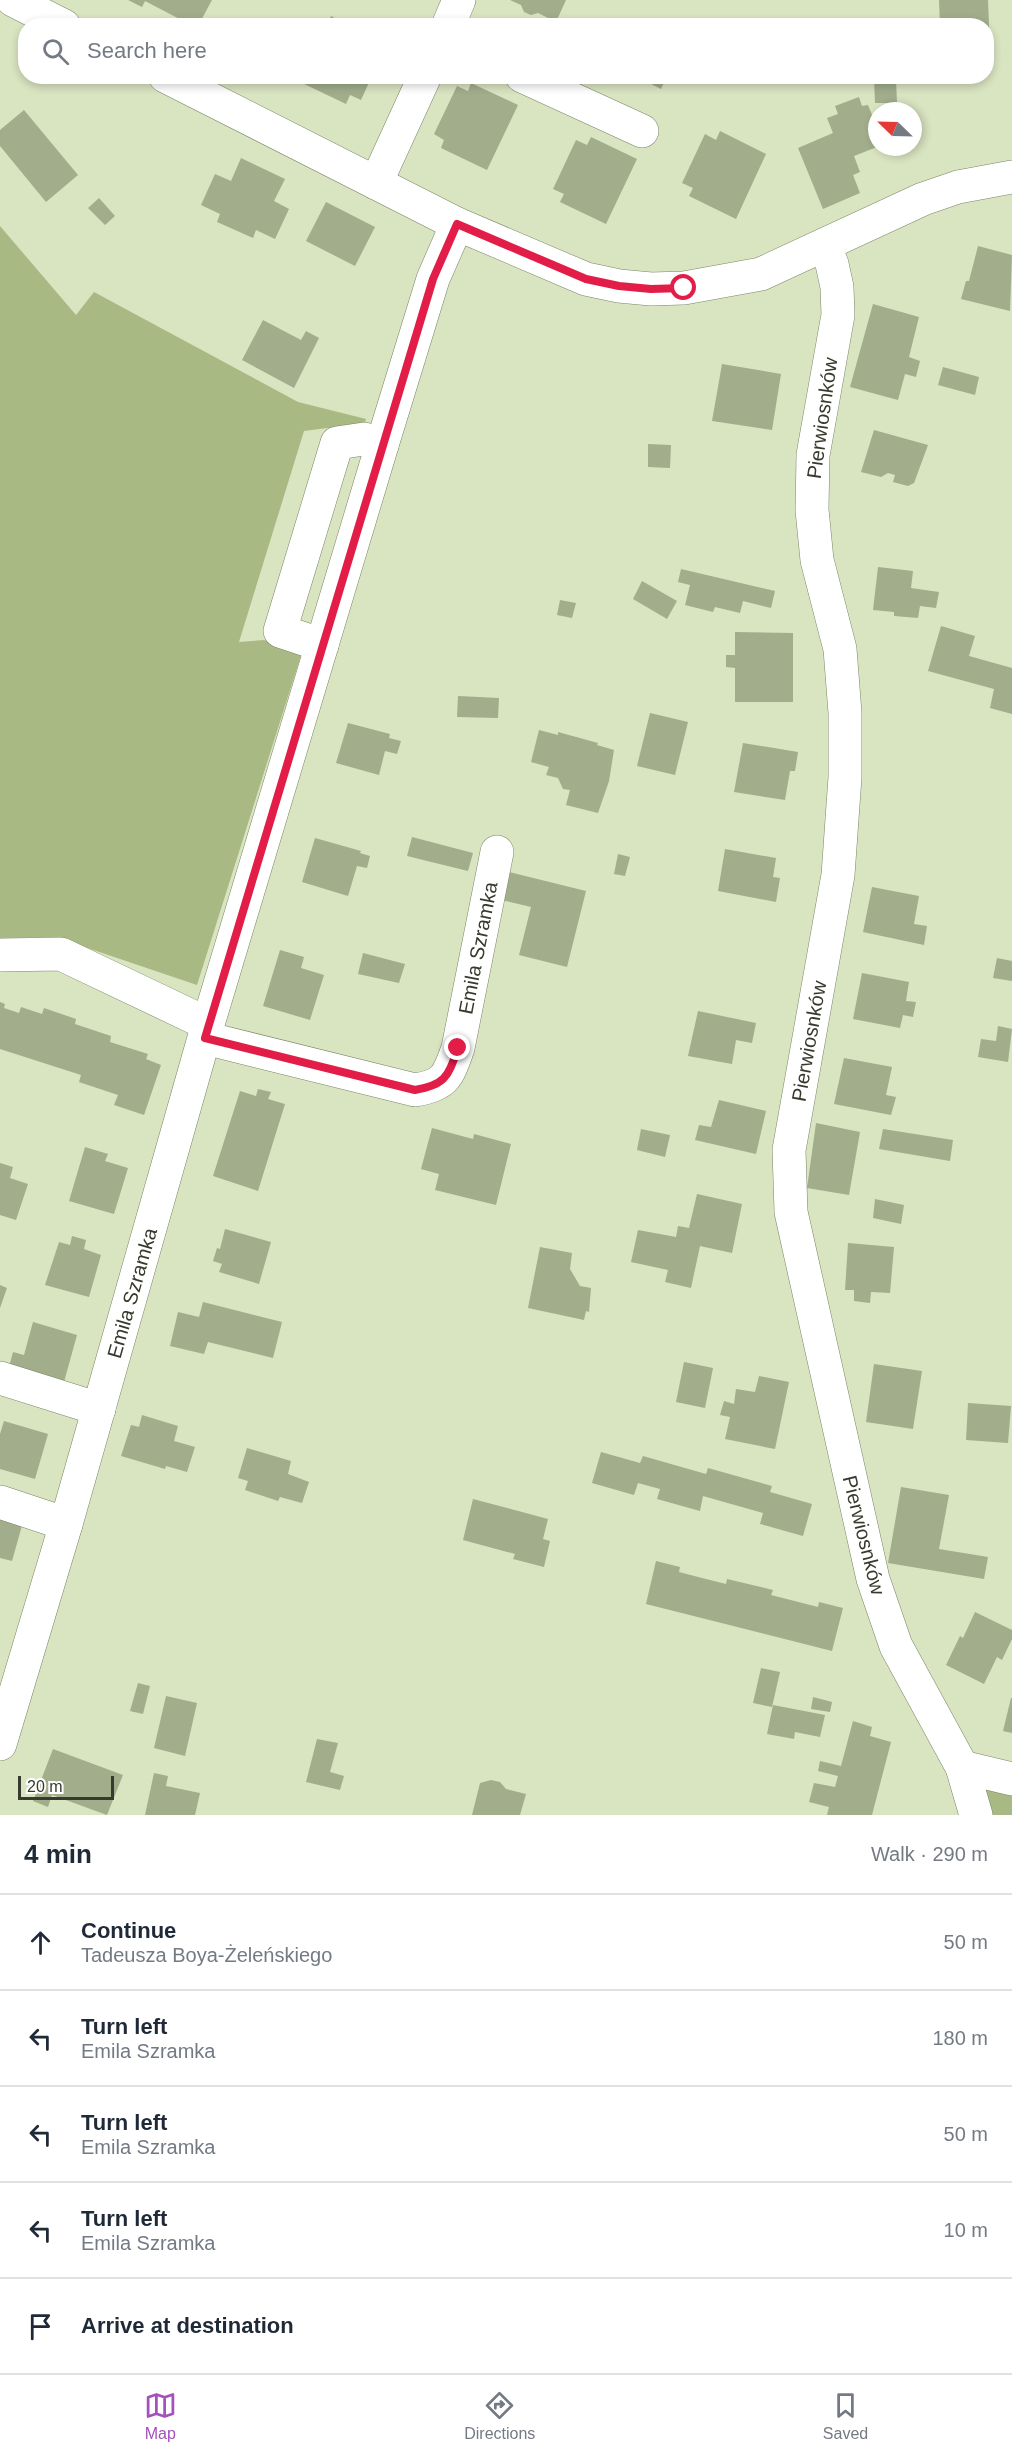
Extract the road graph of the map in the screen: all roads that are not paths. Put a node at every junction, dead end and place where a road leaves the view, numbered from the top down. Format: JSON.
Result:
{"nodes":[{"id":1,"x":459,"y":0,"type":"edge"},
{"id":2,"x":16,"y":7,"type":"edge"},
{"id":3,"x":44,"y":18,"type":"edge"},
{"id":4,"x":451,"y":18,"type":"edge"},
{"id":5,"x":181,"y":84,"type":"edge"},
{"id":6,"x":420,"y":84,"type":"edge"},
{"id":7,"x":539,"y":84,"type":"edge"},
{"id":8,"x":642,"y":131,"type":"dead end"},
{"id":9,"x":1012,"y":177,"type":"edge"},
{"id":10,"x":376,"y":183,"type":"junction"},
{"id":11,"x":457,"y":224,"type":"junction"},
{"id":12,"x":824,"y":244,"type":"junction"},
{"id":13,"x":382,"y":445,"type":"junction"},
{"id":14,"x":322,"y":645,"type":"junction"},
{"id":15,"x":497,"y":852,"type":"dead end"},
{"id":16,"x":0,"y":955,"type":"edge"},
{"id":17,"x":206,"y":1031,"type":"junction"},
{"id":18,"x":0,"y":1378,"type":"edge"},
{"id":19,"x":99,"y":1409,"type":"junction"},
{"id":20,"x":0,"y":1502,"type":"edge"},
{"id":21,"x":66,"y":1524,"type":"junction"},
{"id":22,"x":0,"y":1743,"type":"edge"},
{"id":23,"x":962,"y":1767,"type":"junction"},
{"id":24,"x":1012,"y":1779,"type":"edge"},
{"id":25,"x":976,"y":1815,"type":"edge"}],
"edges":[{"from":1,"to":4,"type":"street"},
{"from":2,"to":3,"type":"street"},
{"from":5,"to":10,"type":"street"},
{"from":6,"to":10,"type":"street"},
{"from":7,"to":8,"type":"street"},
{"from":9,"to":12,"type":"street"},
{"from":10,"to":11,"type":"street"},
{"from":11,"to":12,"type":"street"},
{"from":11,"to":13,"type":"street","name":"Emila Szramka"},
{"from":12,"to":23,"type":"street","name":"Pierwiosnków"},
{"from":13,"to":14,"type":"street","name":"Emila Szramka"},
{"from":13,"to":14,"type":"street"},
{"from":14,"to":17,"type":"street","name":"Emila Szramka"},
{"from":15,"to":17,"type":"street","name":"Emila Szramka"},
{"from":16,"to":17,"type":"street"},
{"from":17,"to":19,"type":"street","name":"Emila Szramka"},
{"from":18,"to":19,"type":"street"},
{"from":19,"to":21,"type":"street","name":"Emila Szramka"},
{"from":20,"to":21,"type":"street"},
{"from":21,"to":22,"type":"street","name":"Emila Szramka"},
{"from":23,"to":24,"type":"street"},
{"from":23,"to":25,"type":"street","name":"Pierwiosnków"}]}
